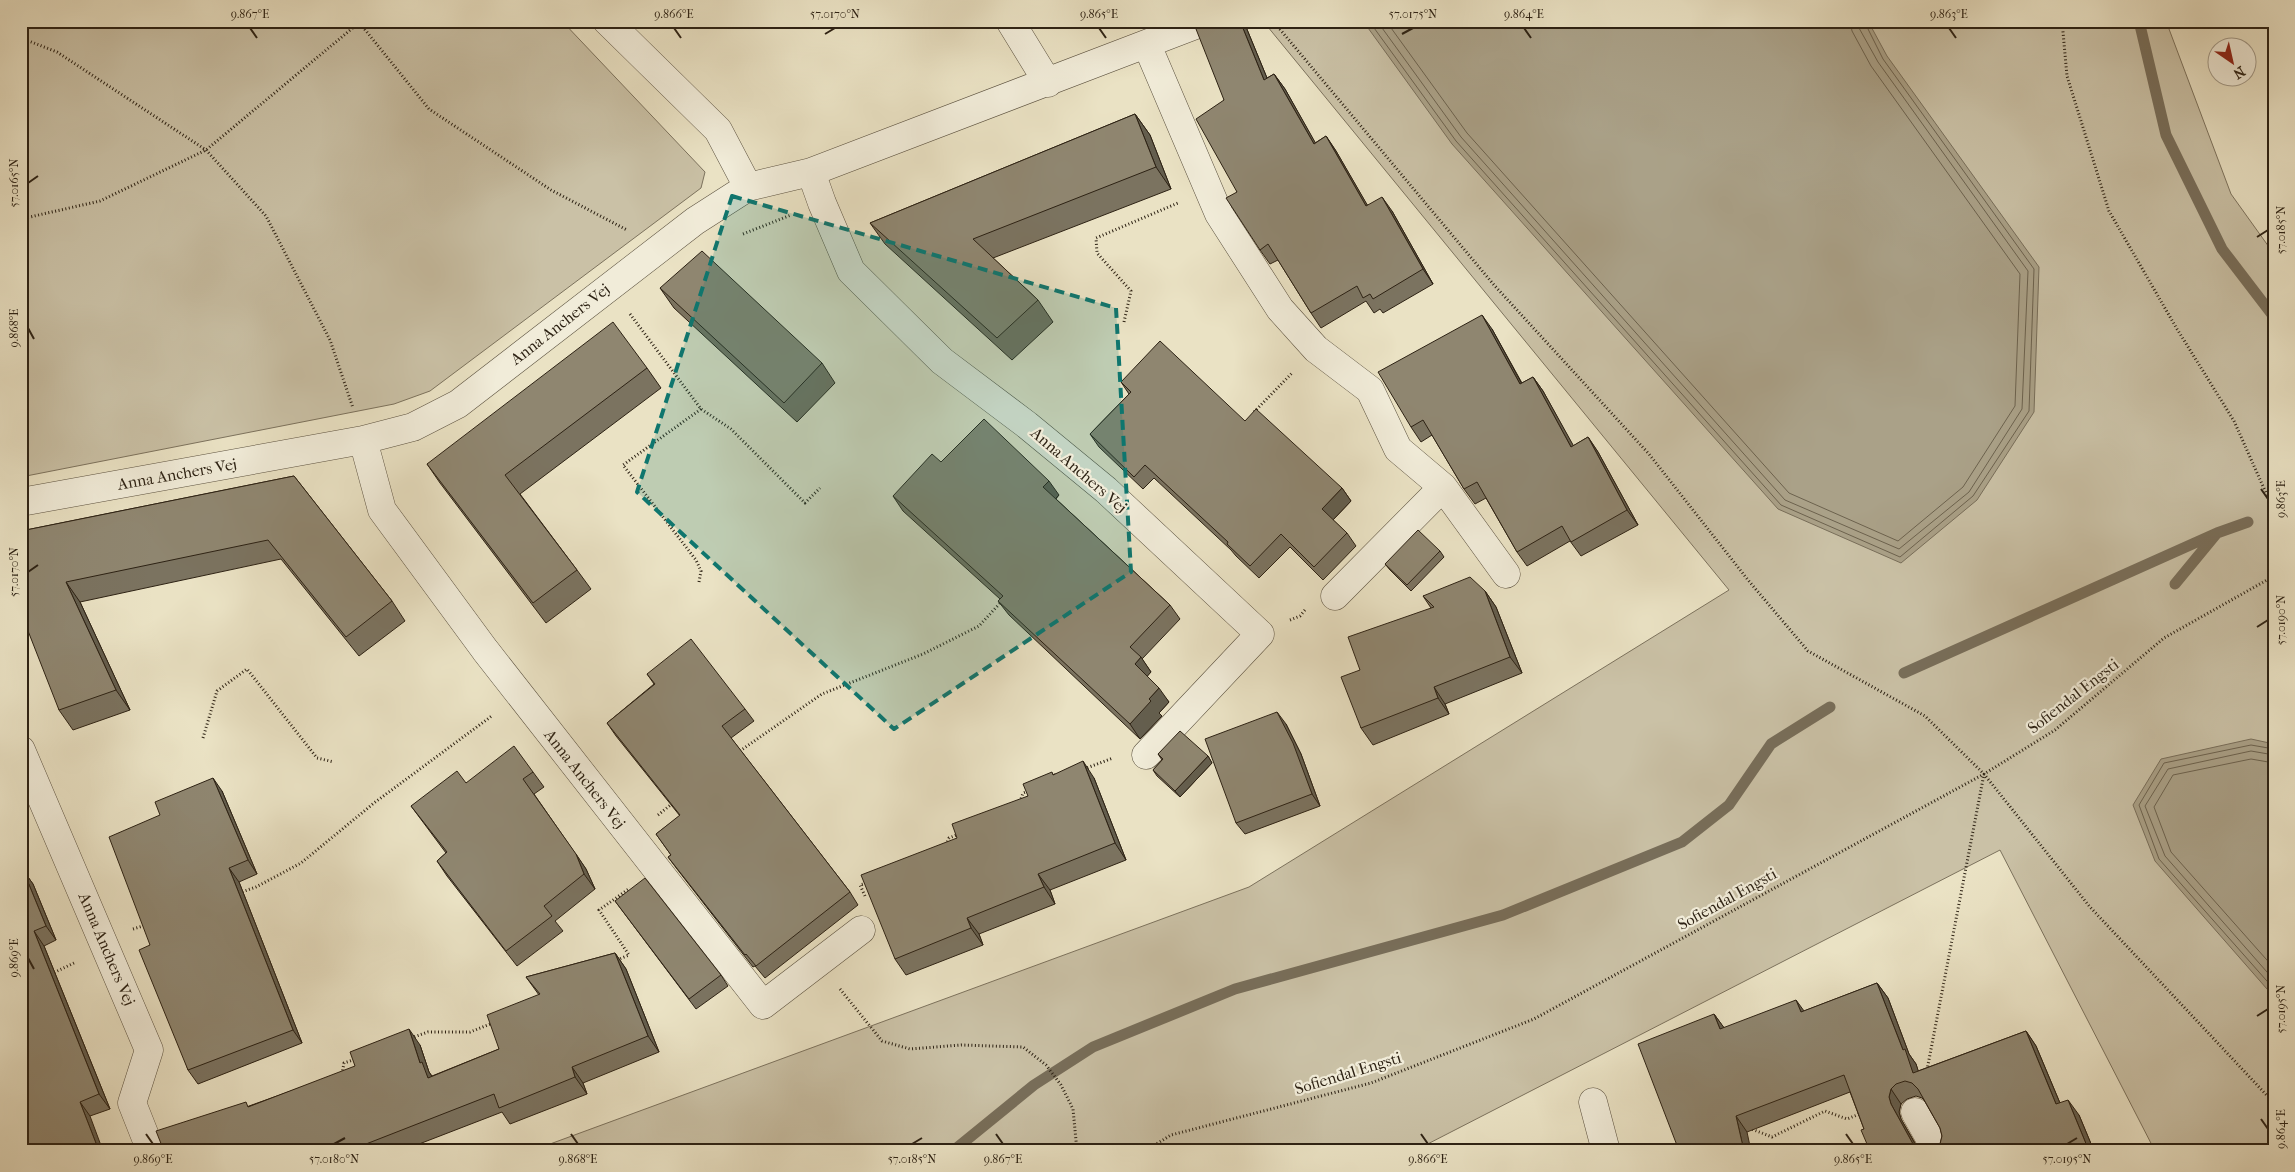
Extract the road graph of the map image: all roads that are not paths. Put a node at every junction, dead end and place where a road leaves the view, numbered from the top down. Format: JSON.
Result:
{"nodes":[{"id":1,"x":607,"y":21,"type":"edge"},
{"id":2,"x":1010,"y":21,"type":"edge"},
{"id":3,"x":1206,"y":21,"type":"edge"},
{"id":4,"x":1146,"y":45,"type":"junction"},
{"id":5,"x":1048,"y":83,"type":"junction"},
{"id":6,"x":811,"y":172,"type":"junction"},
{"id":7,"x":748,"y":187,"type":"junction"},
{"id":8,"x":363,"y":440,"type":"junction"},
{"id":9,"x":1443,"y":487,"type":"junction"},
{"id":10,"x":21,"y":502,"type":"edge"},
{"id":11,"x":1506,"y":574,"type":"dead end"},
{"id":12,"x":1335,"y":596,"type":"road end"},
{"id":13,"x":21,"y":750,"type":"edge"},
{"id":14,"x":1146,"y":754,"type":"road end"},
{"id":15,"x":861,"y":930,"type":"road end"},
{"id":16,"x":1593,"y":1102,"type":"dead end"},
{"id":17,"x":1915,"y":1112,"type":"road end"},
{"id":18,"x":151,"y":1151,"type":"edge"},
{"id":19,"x":1606,"y":1151,"type":"edge"},
{"id":20,"x":1937,"y":1151,"type":"edge"}],
"edges":[{"from":1,"to":7,"type":"street"},
{"from":2,"to":5,"type":"street"},
{"from":3,"to":4,"type":"street","name":"Anna Anchers Vej"},
{"from":4,"to":5,"type":"street","name":"Anna Anchers Vej"},
{"from":4,"to":9,"type":"street"},
{"from":5,"to":6,"type":"street","name":"Anna Anchers Vej"},
{"from":6,"to":7,"type":"street","name":"Anna Anchers Vej"},
{"from":6,"to":14,"type":"street","name":"Anna Anchers Vej"},
{"from":7,"to":8,"type":"street","name":"Anna Anchers Vej"},
{"from":8,"to":10,"type":"street","name":"Anna Anchers Vej"},
{"from":8,"to":15,"type":"street","name":"Anna Anchers Vej"},
{"from":9,"to":11,"type":"street"},
{"from":9,"to":12,"type":"street"},
{"from":13,"to":18,"type":"street","name":"Anna Anchers Vej"},
{"from":16,"to":19,"type":"street"},
{"from":17,"to":20,"type":"street"}]}
